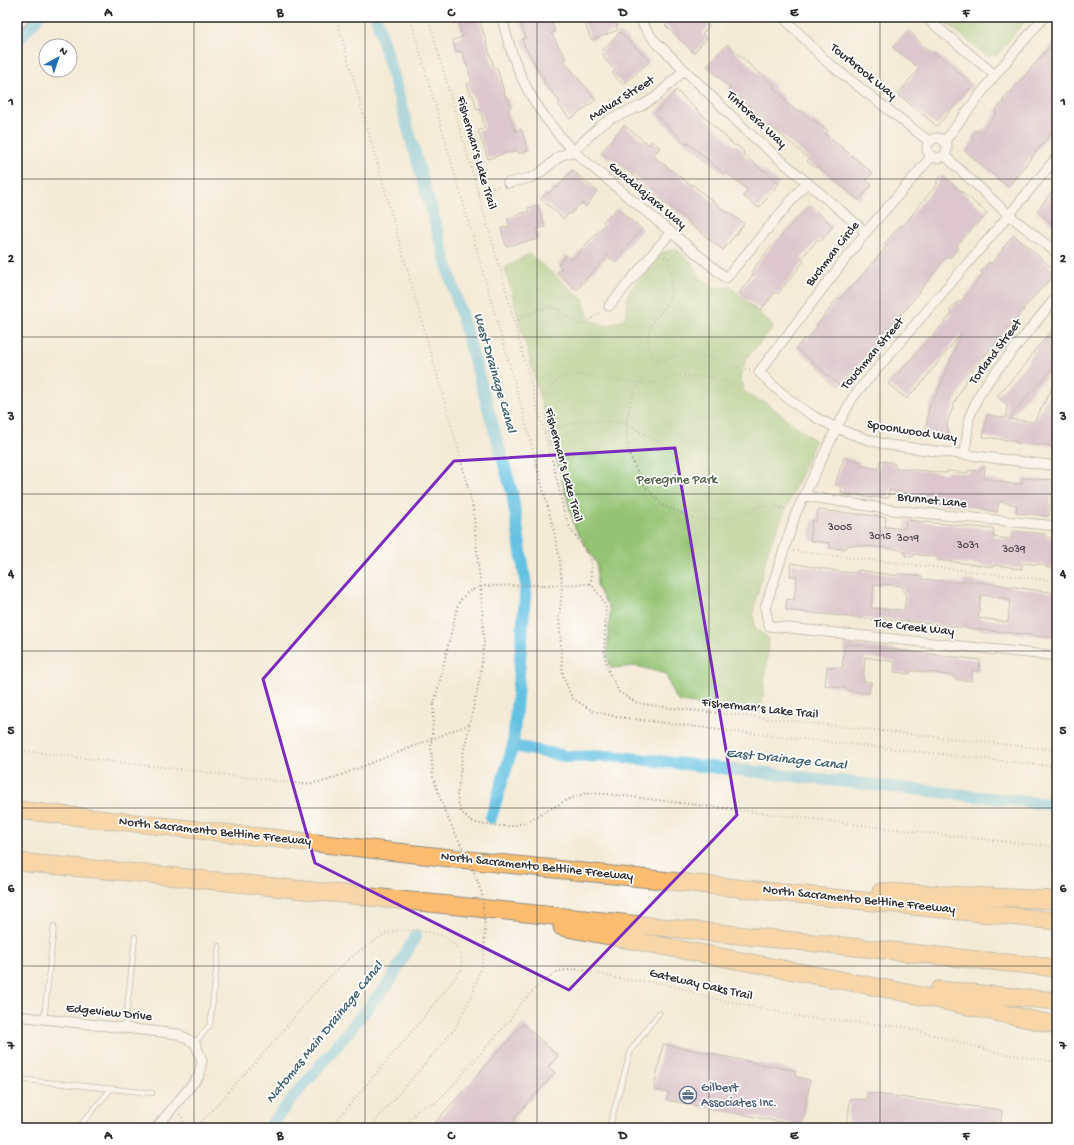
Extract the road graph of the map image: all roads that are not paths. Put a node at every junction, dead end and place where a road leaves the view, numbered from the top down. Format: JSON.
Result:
{"nodes":[{"id":1,"x":25,"y":17,"type":"edge"},
{"id":2,"x":502,"y":17,"type":"edge"},
{"id":3,"x":639,"y":17,"type":"edge"},
{"id":4,"x":784,"y":17,"type":"edge"},
{"id":5,"x":925,"y":17,"type":"edge"},
{"id":6,"x":1044,"y":17,"type":"edge"},
{"id":7,"x":17,"y":27,"type":"edge"},
{"id":8,"x":684,"y":70,"type":"junction"},
{"id":9,"x":995,"y":75,"type":"junction"},
{"id":10,"x":930,"y":142,"type":"junction"},
{"id":11,"x":944,"y":142,"type":"junction"},
{"id":12,"x":574,"y":151,"type":"junction"},
{"id":13,"x":944,"y":155,"type":"junction"},
{"id":14,"x":932,"y":156,"type":"junction"},
{"id":15,"x":1057,"y":157,"type":"edge"},
{"id":16,"x":807,"y":182,"type":"junction"},
{"id":17,"x":508,"y":183,"type":"road end"},
{"id":18,"x":1009,"y":215,"type":"junction"},
{"id":19,"x":671,"y":232,"type":"junction"},
{"id":20,"x":866,"y":232,"type":"junction"},
{"id":21,"x":1057,"y":253,"type":"edge"},
{"id":22,"x":1057,"y":296,"type":"edge"},
{"id":23,"x":609,"y":306,"type":"road end"},
{"id":24,"x":759,"y":372,"type":"joint"},
{"id":25,"x":836,"y":428,"type":"junction"},
{"id":26,"x":965,"y":454,"type":"junction"},
{"id":27,"x":1057,"y":466,"type":"edge"},
{"id":28,"x":806,"y":496,"type":"junction"},
{"id":29,"x":1057,"y":526,"type":"edge"},
{"id":30,"x":769,"y":626,"type":"joint"},
{"id":31,"x":1057,"y":656,"type":"edge"},
{"id":32,"x":17,"y":810,"type":"edge"},
{"id":33,"x":17,"y":862,"type":"edge"},
{"id":34,"x":681,"y":881,"type":"junction"},
{"id":35,"x":1057,"y":900,"type":"edge"},
{"id":36,"x":448,"y":905,"type":"junction"},
{"id":37,"x":1057,"y":921,"type":"edge"},
{"id":38,"x":54,"y":926,"type":"dead end"},
{"id":39,"x":136,"y":937,"type":"dead end"},
{"id":40,"x":219,"y":946,"type":"dead end"},
{"id":41,"x":1057,"y":968,"type":"edge"},
{"id":42,"x":859,"y":983,"type":"junction"},
{"id":43,"x":1057,"y":1001,"type":"edge"},
{"id":44,"x":660,"y":1013,"type":"dead end"},
{"id":45,"x":17,"y":1016,"type":"edge"},
{"id":46,"x":44,"y":1019,"type":"junction"},
{"id":47,"x":1057,"y":1025,"type":"edge"},
{"id":48,"x":125,"y":1028,"type":"junction"},
{"id":49,"x":195,"y":1043,"type":"junction"},
{"id":50,"x":17,"y":1078,"type":"edge"},
{"id":51,"x":111,"y":1089,"type":"junction"},
{"id":52,"x":152,"y":1093,"type":"dead end"},
{"id":53,"x":78,"y":1128,"type":"edge"},
{"id":54,"x":156,"y":1128,"type":"edge"},
{"id":55,"x":609,"y":1128,"type":"edge"}],
"edges":[{"from":1,"to":7,"type":"street"},
{"from":2,"to":12,"type":"street","name":"Guadalajara Way"},
{"from":3,"to":8,"type":"street","name":"Tintorera Way"},
{"from":4,"to":10,"type":"street","name":"Tourbrook Way"},
{"from":5,"to":9,"type":"street"},
{"from":6,"to":9,"type":"street"},
{"from":8,"to":12,"type":"street","name":"Malvar Street"},
{"from":8,"to":16,"type":"street","name":"Tintorera Way"},
{"from":9,"to":11,"type":"street"},
{"from":10,"to":11,"type":"street"},
{"from":10,"to":14,"type":"street"},
{"from":11,"to":13,"type":"street"},
{"from":12,"to":17,"type":"street","name":"Malvar Street"},
{"from":12,"to":19,"type":"street","name":"Guadalajara Way"},
{"from":13,"to":14,"type":"street"},
{"from":13,"to":18,"type":"street"},
{"from":14,"to":20,"type":"street","name":"Buchman Circle"},
{"from":15,"to":18,"type":"street","name":"Touchman Street"},
{"from":16,"to":19,"type":"street","name":"Guadalajara Way"},
{"from":16,"to":20,"type":"street","name":"Tintorera Way"},
{"from":18,"to":21,"type":"street"},
{"from":18,"to":25,"type":"street","name":"Touchman Street"},
{"from":19,"to":23,"type":"street"},
{"from":20,"to":24,"type":"street","name":"Buchman Circle"},
{"from":22,"to":26,"type":"street","name":"Torland Street"},
{"from":24,"to":25,"type":"street","name":"Spoonwood Way"},
{"from":25,"to":26,"type":"street","name":"Spoonwood Way"},
{"from":25,"to":28,"type":"street","name":"Touchman Street"},
{"from":26,"to":27,"type":"street","name":"Spoonwood Way"},
{"from":28,"to":29,"type":"street","name":"Brunnet Lane"},
{"from":28,"to":30,"type":"street","name":"Touchman Street"},
{"from":30,"to":31,"type":"street","name":"Tice Creek Way"},
{"from":32,"to":34,"type":"highway","name":"North Sacramento Beltline Freeway"},
{"from":33,"to":36,"type":"highway"},
{"from":34,"to":35,"type":"highway"},
{"from":34,"to":37,"type":"highway","name":"North Sacramento Beltline Freeway"},
{"from":36,"to":41,"type":"highway"},
{"from":36,"to":42,"type":"highway"},
{"from":38,"to":46,"type":"lane"},
{"from":39,"to":48,"type":"lane"},
{"from":40,"to":49,"type":"lane"},
{"from":42,"to":43,"type":"highway"},
{"from":42,"to":47,"type":"highway"},
{"from":44,"to":55,"type":"lane"},
{"from":45,"to":46,"type":"street","name":"Edgeview Drive"},
{"from":46,"to":48,"type":"street","name":"Edgeview Drive"},
{"from":48,"to":49,"type":"street","name":"Edgeview Drive"},
{"from":49,"to":54,"type":"street"},
{"from":50,"to":51,"type":"lane"},
{"from":51,"to":52,"type":"lane"},
{"from":51,"to":53,"type":"lane"}]}
